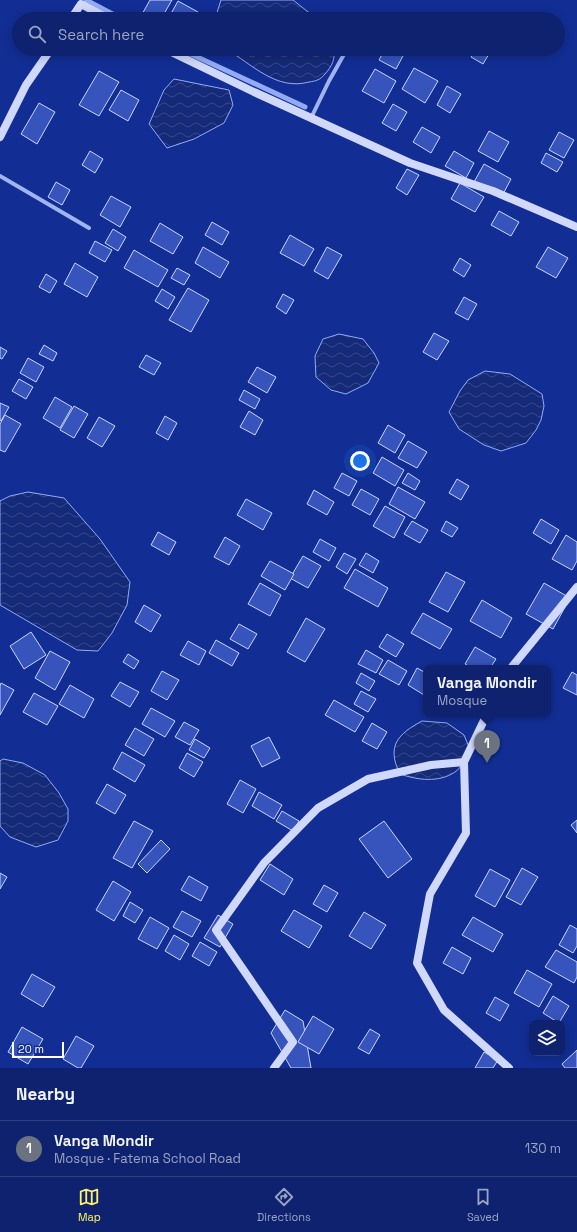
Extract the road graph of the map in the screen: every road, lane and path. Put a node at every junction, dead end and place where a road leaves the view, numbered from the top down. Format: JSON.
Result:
{"nodes":[{"id":1,"x":76,"y":12,"type":"edge"},
{"id":2,"x":96,"y":12,"type":"edge"},
{"id":3,"x":46,"y":56,"type":"edge"},
{"id":4,"x":180,"y":56,"type":"edge"},
{"id":5,"x":343,"y":56,"type":"edge"},
{"id":6,"x":311,"y":118,"type":"junction"},
{"id":7,"x":0,"y":137,"type":"edge"},
{"id":8,"x":0,"y":176,"type":"edge"},
{"id":9,"x":577,"y":227,"type":"edge"},
{"id":10,"x":89,"y":228,"type":"dead end"},
{"id":11,"x":577,"y":588,"type":"edge"},
{"id":12,"x":513,"y":665,"type":"edge"},
{"id":13,"x":486,"y":717,"type":"edge"},
{"id":14,"x":464,"y":762,"type":"junction"},
{"id":15,"x":274,"y":1068,"type":"edge"},
{"id":16,"x":508,"y":1068,"type":"edge"}],
"edges":[{"from":1,"to":2,"type":"street"},
{"from":3,"to":7,"type":"street"},
{"from":4,"to":6,"type":"street"},
{"from":5,"to":6,"type":"street"},
{"from":6,"to":9,"type":"street"},
{"from":8,"to":10,"type":"street"},
{"from":11,"to":12,"type":"street"},
{"from":13,"to":14,"type":"street"},
{"from":14,"to":15,"type":"street"},
{"from":14,"to":16,"type":"street"}]}
